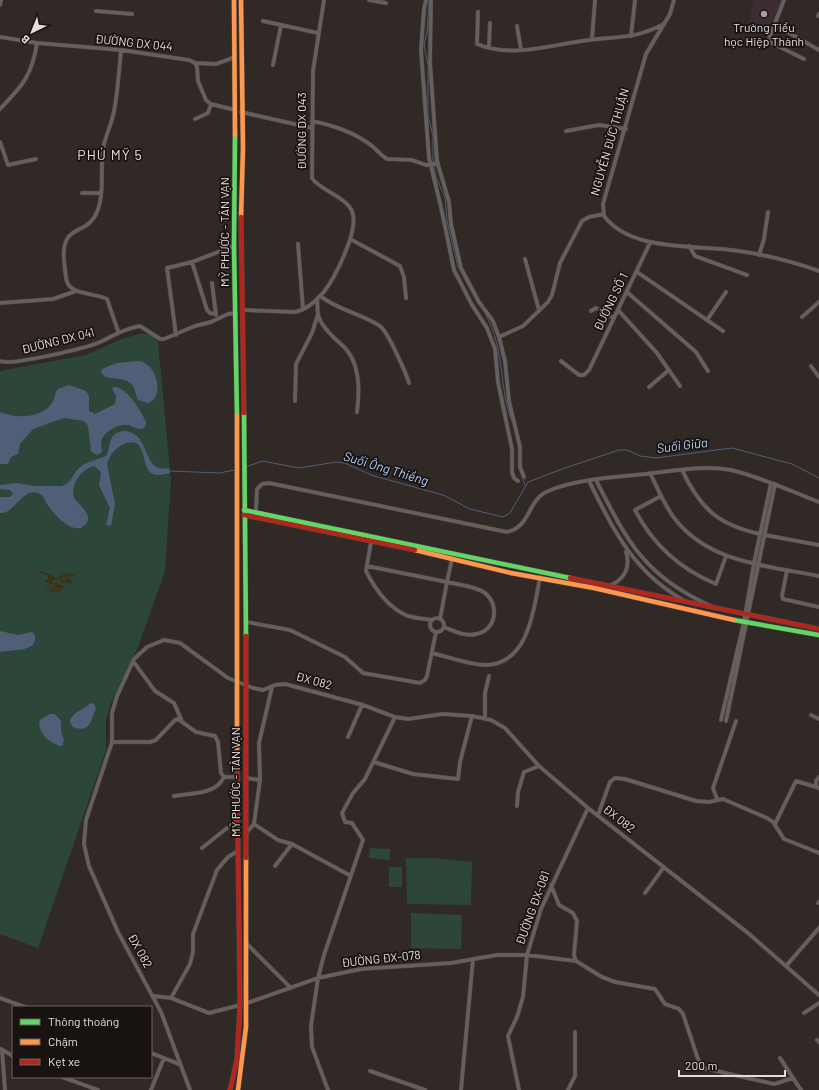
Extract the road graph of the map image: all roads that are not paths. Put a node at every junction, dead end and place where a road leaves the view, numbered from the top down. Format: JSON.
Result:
{"nodes":[{"id":1,"x":1,"y":0,"type":"edge"},
{"id":2,"x":234,"y":0,"type":"edge"},
{"id":3,"x":241,"y":0,"type":"edge"},
{"id":4,"x":324,"y":0,"type":"edge"},
{"id":5,"x":369,"y":0,"type":"edge"},
{"id":6,"x":426,"y":0,"type":"edge"},
{"id":7,"x":431,"y":0,"type":"edge"},
{"id":8,"x":595,"y":0,"type":"edge"},
{"id":9,"x":635,"y":0,"type":"edge"},
{"id":10,"x":674,"y":0,"type":"edge"},
{"id":11,"x":784,"y":0,"type":"edge"},
{"id":12,"x":386,"y":3,"type":"dead end"},
{"id":13,"x":0,"y":4,"type":"edge"},
{"id":14,"x":96,"y":11,"type":"dead end"},
{"id":15,"x":478,"y":12,"type":"dead end"},
{"id":16,"x":132,"y":14,"type":"dead end"},
{"id":17,"x":263,"y":21,"type":"dead end"},
{"id":18,"x":490,"y":23,"type":"dead end"},
{"id":19,"x":664,"y":24,"type":"junction"},
{"id":20,"x":775,"y":25,"type":"junction"},
{"id":21,"x":282,"y":26,"type":"junction"},
{"id":22,"x":517,"y":26,"type":"dead end"},
{"id":23,"x":318,"y":33,"type":"junction"},
{"id":24,"x":631,"y":36,"type":"junction"},
{"id":25,"x":0,"y":37,"type":"edge"},
{"id":26,"x":592,"y":39,"type":"junction"},
{"id":27,"x":37,"y":43,"type":"junction"},
{"id":28,"x":489,"y":47,"type":"junction"},
{"id":29,"x":121,"y":50,"type":"junction"},
{"id":30,"x":521,"y":50,"type":"junction"},
{"id":31,"x":819,"y":50,"type":"edge"},
{"id":32,"x":236,"y":56,"type":"junction"},
{"id":33,"x":804,"y":59,"type":"dead end"},
{"id":34,"x":195,"y":63,"type":"junction"},
{"id":35,"x":273,"y":65,"type":"dead end"},
{"id":36,"x":211,"y":104,"type":"junction"},
{"id":37,"x":0,"y":109,"type":"edge"},
{"id":38,"x":235,"y":110,"type":"junction"},
{"id":39,"x":241,"y":112,"type":"junction"},
{"id":40,"x":195,"y":119,"type":"dead end"},
{"id":41,"x":312,"y":121,"type":"junction"},
{"id":42,"x":312,"y":128,"type":"junction"},
{"id":43,"x":626,"y":129,"type":"junction"},
{"id":44,"x":566,"y":130,"type":"dead end"},
{"id":45,"x":0,"y":142,"type":"edge"},
{"id":46,"x":36,"y":159,"type":"dead end"},
{"id":47,"x":438,"y":163,"type":"junction"},
{"id":48,"x":430,"y":164,"type":"junction"},
{"id":49,"x":82,"y":193,"type":"dead end"},
{"id":50,"x":101,"y":193,"type":"junction"},
{"id":51,"x":768,"y":212,"type":"dead end"},
{"id":52,"x":604,"y":214,"type":"junction"},
{"id":53,"x":352,"y":240,"type":"junction"},
{"id":54,"x":650,"y":243,"type":"junction"},
{"id":55,"x":298,"y":244,"type":"dead end"},
{"id":56,"x":234,"y":246,"type":"junction"},
{"id":57,"x":689,"y":246,"type":"junction"},
{"id":58,"x":759,"y":255,"type":"junction"},
{"id":59,"x":525,"y":259,"type":"dead end"},
{"id":60,"x":192,"y":262,"type":"junction"},
{"id":61,"x":819,"y":264,"type":"edge"},
{"id":62,"x":818,"y":270,"type":"edge"},
{"id":63,"x":637,"y":272,"type":"junction"},
{"id":64,"x":748,"y":275,"type":"dead end"},
{"id":65,"x":212,"y":283,"type":"dead end"},
{"id":66,"x":76,"y":291,"type":"junction"},
{"id":67,"x":726,"y":292,"type":"dead end"},
{"id":68,"x":628,"y":293,"type":"junction"},
{"id":69,"x":318,"y":298,"type":"junction"},
{"id":70,"x":406,"y":298,"type":"dead end"},
{"id":71,"x":819,"y":302,"type":"edge"},
{"id":72,"x":0,"y":303,"type":"edge"},
{"id":73,"x":303,"y":309,"type":"junction"},
{"id":74,"x":243,"y":310,"type":"junction"},
{"id":75,"x":539,"y":310,"type":"junction"},
{"id":76,"x":618,"y":310,"type":"junction"},
{"id":77,"x":591,"y":311,"type":"dead end"},
{"id":78,"x":236,"y":313,"type":"junction"},
{"id":79,"x":216,"y":314,"type":"junction"},
{"id":80,"x":318,"y":314,"type":"junction"},
{"id":81,"x":802,"y":317,"type":"dead end"},
{"id":82,"x":614,"y":318,"type":"junction"},
{"id":83,"x":217,"y":320,"type":"junction"},
{"id":84,"x":707,"y":320,"type":"junction"},
{"id":85,"x":118,"y":331,"type":"junction"},
{"id":86,"x":723,"y":331,"type":"dead end"},
{"id":87,"x":176,"y":335,"type":"junction"},
{"id":88,"x":500,"y":337,"type":"junction"},
{"id":89,"x":0,"y":361,"type":"edge"},
{"id":90,"x":561,"y":361,"type":"dead end"},
{"id":91,"x":811,"y":366,"type":"dead end"},
{"id":92,"x":669,"y":370,"type":"junction"},
{"id":93,"x":708,"y":372,"type":"dead end"},
{"id":94,"x":819,"y":377,"type":"edge"},
{"id":95,"x":409,"y":384,"type":"dead end"},
{"id":96,"x":680,"y":386,"type":"dead end"},
{"id":97,"x":649,"y":387,"type":"dead end"},
{"id":98,"x":295,"y":401,"type":"dead end"},
{"id":99,"x":357,"y":412,"type":"dead end"},
{"id":100,"x":682,"y":470,"type":"junction"},
{"id":101,"x":650,"y":473,"type":"junction"},
{"id":102,"x":524,"y":477,"type":"dead end"},
{"id":103,"x":596,"y":480,"type":"junction"},
{"id":104,"x":518,"y":481,"type":"dead end"},
{"id":105,"x":589,"y":481,"type":"junction"},
{"id":106,"x":773,"y":484,"type":"junction"},
{"id":107,"x":661,"y":496,"type":"junction"},
{"id":108,"x":819,"y":502,"type":"edge"},
{"id":109,"x":244,"y":512,"type":"junction"},
{"id":110,"x":256,"y":512,"type":"junction"},
{"id":111,"x":341,"y":533,"type":"junction"},
{"id":112,"x":760,"y":534,"type":"junction"},
{"id":113,"x":765,"y":535,"type":"junction"},
{"id":114,"x":371,"y":542,"type":"junction"},
{"id":115,"x":819,"y":545,"type":"edge"},
{"id":116,"x":624,"y":547,"type":"junction"},
{"id":117,"x":726,"y":556,"type":"junction"},
{"id":118,"x":452,"y":557,"type":"junction"},
{"id":119,"x":754,"y":563,"type":"junction"},
{"id":120,"x":760,"y":564,"type":"junction"},
{"id":121,"x":367,"y":566,"type":"junction"},
{"id":122,"x":787,"y":570,"type":"junction"},
{"id":123,"x":819,"y":576,"type":"edge"},
{"id":124,"x":540,"y":577,"type":"junction"},
{"id":125,"x":447,"y":582,"type":"junction"},
{"id":126,"x":608,"y":587,"type":"junction"},
{"id":127,"x":689,"y":603,"type":"junction"},
{"id":128,"x":819,"y":607,"type":"edge"},
{"id":129,"x":720,"y":610,"type":"junction"},
{"id":130,"x":747,"y":615,"type":"junction"},
{"id":131,"x":440,"y":619,"type":"junction"},
{"id":132,"x":432,"y":620,"type":"junction"},
{"id":133,"x":246,"y":622,"type":"junction"},
{"id":134,"x":746,"y":622,"type":"junction"},
{"id":135,"x":444,"y":627,"type":"junction"},
{"id":136,"x":819,"y":629,"type":"edge"},
{"id":137,"x":436,"y":632,"type":"junction"},
{"id":138,"x":819,"y":635,"type":"edge"},
{"id":139,"x":432,"y":653,"type":"junction"},
{"id":140,"x":134,"y":661,"type":"junction"},
{"id":141,"x":489,"y":676,"type":"dead end"},
{"id":142,"x":239,"y":683,"type":"junction"},
{"id":143,"x":246,"y":686,"type":"junction"},
{"id":144,"x":272,"y":687,"type":"junction"},
{"id":145,"x":362,"y":705,"type":"junction"},
{"id":146,"x":811,"y":715,"type":"dead end"},
{"id":147,"x":472,"y":716,"type":"junction"},
{"id":148,"x":395,"y":717,"type":"junction"},
{"id":149,"x":485,"y":718,"type":"junction"},
{"id":150,"x":819,"y":718,"type":"edge"},
{"id":151,"x":181,"y":719,"type":"junction"},
{"id":152,"x":721,"y":720,"type":"dead end"},
{"id":153,"x":726,"y":721,"type":"dead end"},
{"id":154,"x":736,"y":721,"type":"dead end"},
{"id":155,"x":348,"y":737,"type":"dead end"},
{"id":156,"x":112,"y":742,"type":"junction"},
{"id":157,"x":374,"y":762,"type":"junction"},
{"id":158,"x":539,"y":766,"type":"junction"},
{"id":159,"x":224,"y":777,"type":"junction"},
{"id":160,"x":237,"y":777,"type":"junction"},
{"id":161,"x":819,"y":777,"type":"edge"},
{"id":162,"x":246,"y":778,"type":"junction"},
{"id":163,"x":260,"y":780,"type":"junction"},
{"id":164,"x":818,"y":788,"type":"edge"},
{"id":165,"x":174,"y":796,"type":"dead end"},
{"id":166,"x":717,"y":799,"type":"junction"},
{"id":167,"x":517,"y":806,"type":"dead end"},
{"id":168,"x":588,"y":808,"type":"junction"},
{"id":169,"x":598,"y":815,"type":"junction"},
{"id":170,"x":237,"y":820,"type":"junction"},
{"id":171,"x":254,"y":824,"type":"junction"},
{"id":172,"x":775,"y":824,"type":"junction"},
{"id":173,"x":246,"y":833,"type":"junction"},
{"id":174,"x":292,"y":844,"type":"junction"},
{"id":175,"x":202,"y":848,"type":"dead end"},
{"id":176,"x":238,"y":851,"type":"junction"},
{"id":177,"x":819,"y":853,"type":"edge"},
{"id":178,"x":275,"y":866,"type":"dead end"},
{"id":179,"x":664,"y":867,"type":"junction"},
{"id":180,"x":351,"y":876,"type":"junction"},
{"id":181,"x":552,"y":885,"type":"junction"},
{"id":182,"x":645,"y":893,"type":"dead end"},
{"id":183,"x":819,"y":928,"type":"edge"},
{"id":184,"x":246,"y":943,"type":"junction"},
{"id":185,"x":526,"y":955,"type":"junction"},
{"id":186,"x":473,"y":959,"type":"junction"},
{"id":187,"x":576,"y":961,"type":"junction"},
{"id":188,"x":786,"y":966,"type":"junction"},
{"id":189,"x":318,"y":978,"type":"junction"},
{"id":190,"x":291,"y":988,"type":"junction"},
{"id":191,"x":154,"y":996,"type":"junction"},
{"id":192,"x":819,"y":996,"type":"edge"},
{"id":193,"x":0,"y":998,"type":"edge"},
{"id":194,"x":171,"y":998,"type":"junction"},
{"id":195,"x":247,"y":1003,"type":"junction"},
{"id":196,"x":819,"y":1003,"type":"edge"},
{"id":197,"x":240,"y":1005,"type":"junction"},
{"id":198,"x":22,"y":1006,"type":"edge"},
{"id":199,"x":804,"y":1013,"type":"dead end"},
{"id":200,"x":575,"y":1032,"type":"dead end"},
{"id":201,"x":1,"y":1049,"type":"edge"},
{"id":202,"x":152,"y":1053,"type":"edge"},
{"id":203,"x":12,"y":1055,"type":"edge"},
{"id":204,"x":164,"y":1058,"type":"junction"},
{"id":205,"x":780,"y":1058,"type":"dead end"},
{"id":206,"x":179,"y":1064,"type":"junction"},
{"id":207,"x":370,"y":1071,"type":"dead end"},
{"id":208,"x":65,"y":1078,"type":"edge"},
{"id":209,"x":793,"y":1078,"type":"junction"},
{"id":210,"x":5,"y":1090,"type":"edge"},
{"id":211,"x":98,"y":1090,"type":"edge"},
{"id":212,"x":151,"y":1090,"type":"edge"},
{"id":213,"x":190,"y":1090,"type":"edge"},
{"id":214,"x":230,"y":1090,"type":"edge"},
{"id":215,"x":238,"y":1090,"type":"edge"},
{"id":216,"x":328,"y":1090,"type":"edge"},
{"id":217,"x":425,"y":1090,"type":"edge"},
{"id":218,"x":461,"y":1090,"type":"edge"},
{"id":219,"x":519,"y":1090,"type":"edge"},
{"id":220,"x":568,"y":1090,"type":"edge"},
{"id":221,"x":801,"y":1090,"type":"edge"}],
"edges":[{"from":1,"to":13,"type":"street"},
{"from":2,"to":32,"type":"main road","name":"MỸ PHƯỚC - TÂN VẠN"},
{"from":3,"to":39,"type":"main road","name":"MỸ PHƯỚC - TÂN VẠN"},
{"from":4,"to":23,"type":"street","name":"ĐƯỜNG DX 043"},
{"from":5,"to":12,"type":"street"},
{"from":6,"to":48,"type":"street"},
{"from":7,"to":47,"type":"street"},
{"from":8,"to":26,"type":"street"},
{"from":9,"to":24,"type":"street"},
{"from":10,"to":19,"type":"street","name":"NGUYỄN ĐỨC THUẬN"},
{"from":11,"to":20,"type":"street"},
{"from":14,"to":16,"type":"street"},
{"from":15,"to":28,"type":"street"},
{"from":17,"to":21,"type":"street"},
{"from":18,"to":28,"type":"street"},
{"from":19,"to":24,"type":"street"},
{"from":19,"to":43,"type":"street","name":"NGUYỄN ĐỨC THUẬN"},
{"from":20,"to":31,"type":"street"},
{"from":20,"to":33,"type":"street"},
{"from":21,"to":23,"type":"street"},
{"from":21,"to":35,"type":"street"},
{"from":22,"to":30,"type":"street"},
{"from":23,"to":41,"type":"street","name":"ĐƯỜNG DX 043"},
{"from":24,"to":26,"type":"street"},
{"from":25,"to":27,"type":"street","name":"ĐƯỜNG DX 044"},
{"from":26,"to":30,"type":"street"},
{"from":27,"to":29,"type":"street","name":"ĐƯỜNG DX 044"},
{"from":27,"to":37,"type":"street"},
{"from":28,"to":30,"type":"street"},
{"from":29,"to":34,"type":"street","name":"ĐƯỜNG DX 044"},
{"from":29,"to":50,"type":"street"},
{"from":32,"to":34,"type":"street","name":"ĐƯỜNG DX 044"},
{"from":32,"to":38,"type":"main road","name":"MỸ PHƯỚC - TÂN VẠN"},
{"from":34,"to":36,"type":"street"},
{"from":36,"to":38,"type":"street"},
{"from":36,"to":40,"type":"street"},
{"from":38,"to":56,"type":"main road","name":"MỸ PHƯỚC - TÂN VẠN"},
{"from":39,"to":42,"type":"street"},
{"from":39,"to":74,"type":"main road","name":"MỸ PHƯỚC - TÂN VẠN"},
{"from":41,"to":42,"type":"street","name":"ĐƯỜNG DX 043"},
{"from":41,"to":48,"type":"street"},
{"from":42,"to":53,"type":"street","name":"ĐƯỜNG DX 043"},
{"from":43,"to":44,"type":"street"},
{"from":43,"to":52,"type":"street","name":"NGUYỄN ĐỨC THUẬN"},
{"from":45,"to":46,"type":"street"},
{"from":47,"to":48,"type":"street"},
{"from":47,"to":88,"type":"street"},
{"from":48,"to":104,"type":"street"},
{"from":49,"to":50,"type":"street"},
{"from":50,"to":66,"type":"street"},
{"from":51,"to":58,"type":"street"},
{"from":52,"to":54,"type":"street","name":"NGUYỄN ĐỨC THUẬN"},
{"from":52,"to":75,"type":"street"},
{"from":53,"to":69,"type":"street","name":"ĐƯỜNG DX 043"},
{"from":53,"to":70,"type":"street"},
{"from":54,"to":57,"type":"street","name":"NGUYỄN ĐỨC THUẬN"},
{"from":54,"to":63,"type":"street","name":"ĐƯỜNG SỐ 1"},
{"from":55,"to":73,"type":"street"},
{"from":56,"to":60,"type":"street"},
{"from":56,"to":78,"type":"main road","name":"MỸ PHƯỚC - TÂN VẠN"},
{"from":57,"to":58,"type":"street","name":"NGUYỄN ĐỨC THUẬN"},
{"from":57,"to":64,"type":"street"},
{"from":58,"to":62,"type":"street","name":"NGUYỄN ĐỨC THUẬN"},
{"from":59,"to":75,"type":"street"},
{"from":60,"to":79,"type":"street"},
{"from":60,"to":87,"type":"street"},
{"from":61,"to":62,"type":"street"},
{"from":63,"to":68,"type":"street","name":"ĐƯỜNG SỐ 1"},
{"from":63,"to":84,"type":"street"},
{"from":65,"to":79,"type":"street"},
{"from":66,"to":72,"type":"street"},
{"from":66,"to":85,"type":"street"},
{"from":67,"to":84,"type":"street"},
{"from":68,"to":76,"type":"street","name":"ĐƯỜNG SỐ 1"},
{"from":68,"to":93,"type":"street"},
{"from":69,"to":73,"type":"street","name":"ĐƯỜNG DX 043"},
{"from":69,"to":80,"type":"street"},
{"from":69,"to":95,"type":"street"},
{"from":71,"to":81,"type":"street"},
{"from":73,"to":74,"type":"street","name":"ĐƯỜNG DX 043"},
{"from":74,"to":109,"type":"main road","name":"MỸ PHƯỚC - TÂN VẠN"},
{"from":75,"to":88,"type":"street"},
{"from":76,"to":82,"type":"street","name":"ĐƯỜNG SỐ 1"},
{"from":76,"to":92,"type":"street"},
{"from":77,"to":82,"type":"street"},
{"from":78,"to":83,"type":"street"},
{"from":78,"to":142,"type":"main road","name":"MỸ PHƯỚC - TÂN VẠN"},
{"from":79,"to":83,"type":"street"},
{"from":80,"to":98,"type":"street"},
{"from":80,"to":99,"type":"street"},
{"from":82,"to":90,"type":"street","name":"ĐƯỜNG SỐ 1"},
{"from":83,"to":87,"type":"street"},
{"from":84,"to":86,"type":"street"},
{"from":85,"to":87,"type":"street"},
{"from":85,"to":89,"type":"street","name":"ĐƯỜNG DX 041"},
{"from":88,"to":102,"type":"street"},
{"from":91,"to":94,"type":"street"},
{"from":92,"to":96,"type":"street"},
{"from":92,"to":97,"type":"street"},
{"from":100,"to":101,"type":"street"},
{"from":100,"to":106,"type":"street"},
{"from":100,"to":112,"type":"street"},
{"from":101,"to":103,"type":"street"},
{"from":101,"to":107,"type":"street"},
{"from":103,"to":105,"type":"street"},
{"from":103,"to":129,"type":"street"},
{"from":105,"to":110,"type":"street"},
{"from":105,"to":116,"type":"street"},
{"from":106,"to":108,"type":"street"},
{"from":106,"to":112,"type":"street"},
{"from":106,"to":113,"type":"street"},
{"from":107,"to":117,"type":"street"},
{"from":107,"to":117,"type":"street"},
{"from":109,"to":110,"type":"main road"},
{"from":109,"to":111,"type":"main road"},
{"from":109,"to":133,"type":"main road","name":"MỸ PHƯỚC - TÂN VẠN"},
{"from":110,"to":111,"type":"main road"},
{"from":111,"to":114,"type":"main road"},
{"from":111,"to":118,"type":"main road"},
{"from":112,"to":119,"type":"street"},
{"from":113,"to":115,"type":"street"},
{"from":113,"to":120,"type":"street"},
{"from":114,"to":118,"type":"main road"},
{"from":114,"to":121,"type":"street"},
{"from":116,"to":126,"type":"street"},
{"from":116,"to":127,"type":"street"},
{"from":117,"to":119,"type":"street"},
{"from":118,"to":124,"type":"main road"},
{"from":118,"to":125,"type":"street"},
{"from":118,"to":126,"type":"main road"},
{"from":119,"to":120,"type":"street"},
{"from":119,"to":130,"type":"street"},
{"from":120,"to":122,"type":"street"},
{"from":120,"to":130,"type":"street"},
{"from":121,"to":125,"type":"street"},
{"from":121,"to":132,"type":"street"},
{"from":122,"to":123,"type":"street"},
{"from":122,"to":128,"type":"street"},
{"from":124,"to":134,"type":"main road"},
{"from":124,"to":139,"type":"street"},
{"from":125,"to":131,"type":"street"},
{"from":125,"to":135,"type":"street"},
{"from":126,"to":127,"type":"main road"},
{"from":127,"to":129,"type":"main road"},
{"from":129,"to":130,"type":"main road"},
{"from":130,"to":134,"type":"street"},
{"from":130,"to":136,"type":"main road"},
{"from":131,"to":132,"type":"street"},
{"from":131,"to":135,"type":"street"},
{"from":132,"to":137,"type":"street"},
{"from":133,"to":139,"type":"street"},
{"from":133,"to":143,"type":"main road","name":"MỸ PHƯỚC - TÂN VẠN"},
{"from":134,"to":138,"type":"main road"},
{"from":134,"to":152,"type":"street"},
{"from":134,"to":153,"type":"street"},
{"from":135,"to":137,"type":"street"},
{"from":137,"to":139,"type":"street"},
{"from":140,"to":142,"type":"street","name":"ĐX 082"},
{"from":140,"to":151,"type":"street"},
{"from":140,"to":156,"type":"street","name":"ĐX 082"},
{"from":141,"to":149,"type":"street"},
{"from":142,"to":143,"type":"street","name":"ĐX 082"},
{"from":142,"to":160,"type":"main road","name":"MỸ PHƯỚC - TÂN VẠN"},
{"from":143,"to":144,"type":"street","name":"ĐX 082"},
{"from":143,"to":162,"type":"main road","name":"MỸ PHƯỚC - TÂN VẠN"},
{"from":144,"to":145,"type":"street","name":"ĐX 082"},
{"from":144,"to":163,"type":"street"},
{"from":145,"to":148,"type":"street","name":"ĐX 082"},
{"from":145,"to":155,"type":"street"},
{"from":146,"to":150,"type":"street"},
{"from":147,"to":148,"type":"street","name":"ĐX 082"},
{"from":147,"to":149,"type":"street","name":"ĐX 082"},
{"from":147,"to":157,"type":"street"},
{"from":148,"to":157,"type":"street"},
{"from":149,"to":158,"type":"street","name":"ĐX 082"},
{"from":151,"to":156,"type":"street"},
{"from":151,"to":159,"type":"street"},
{"from":154,"to":166,"type":"street"},
{"from":156,"to":191,"type":"street","name":"ĐX 082"},
{"from":157,"to":180,"type":"street"},
{"from":158,"to":167,"type":"street"},
{"from":158,"to":168,"type":"street","name":"ĐX 082"},
{"from":159,"to":160,"type":"street"},
{"from":159,"to":165,"type":"street"},
{"from":160,"to":170,"type":"main road","name":"MỸ PHƯỚC - TÂN VẠN"},
{"from":161,"to":164,"type":"street"},
{"from":162,"to":163,"type":"street"},
{"from":162,"to":173,"type":"main road","name":"MỸ PHƯỚC - TÂN VẠN"},
{"from":163,"to":171,"type":"street"},
{"from":164,"to":172,"type":"street"},
{"from":166,"to":169,"type":"street"},
{"from":166,"to":172,"type":"street"},
{"from":168,"to":169,"type":"street","name":"ĐX 082"},
{"from":168,"to":181,"type":"street","name":"ĐƯỜNG ĐX-081"},
{"from":169,"to":179,"type":"street","name":"ĐX 082"},
{"from":170,"to":175,"type":"street"},
{"from":170,"to":176,"type":"main road","name":"MỸ PHƯỚC - TÂN VẠN"},
{"from":171,"to":173,"type":"street"},
{"from":171,"to":174,"type":"street"},
{"from":172,"to":177,"type":"street"},
{"from":173,"to":184,"type":"main road","name":"MỸ PHƯỚC - TÂN VẠN"},
{"from":174,"to":178,"type":"street"},
{"from":174,"to":180,"type":"street"},
{"from":176,"to":194,"type":"street"},
{"from":176,"to":197,"type":"main road","name":"MỸ PHƯỚC - TÂN VẠN"},
{"from":179,"to":182,"type":"street"},
{"from":179,"to":188,"type":"street","name":"ĐX 082"},
{"from":180,"to":189,"type":"street"},
{"from":181,"to":185,"type":"street","name":"ĐƯỜNG ĐX-081"},
{"from":181,"to":187,"type":"street"},
{"from":183,"to":188,"type":"street"},
{"from":184,"to":190,"type":"street"},
{"from":184,"to":195,"type":"main road","name":"MỸ PHƯỚC - TÂN VẠN"},
{"from":185,"to":186,"type":"street","name":"ĐƯỜNG ĐX-078"},
{"from":185,"to":187,"type":"street","name":"ĐƯỜNG ĐX-078"},
{"from":185,"to":219,"type":"street","name":"ĐƯỜNG ĐX-081"},
{"from":186,"to":189,"type":"street","name":"ĐƯỜNG ĐX-078"},
{"from":186,"to":218,"type":"street"},
{"from":187,"to":209,"type":"street","name":"ĐƯỜNG ĐX-078"},
{"from":188,"to":192,"type":"street","name":"ĐX 082"},
{"from":189,"to":190,"type":"street","name":"ĐƯỜNG ĐX-078"},
{"from":189,"to":216,"type":"street"},
{"from":190,"to":195,"type":"street","name":"ĐƯỜNG ĐX-078"},
{"from":191,"to":194,"type":"street"},
{"from":191,"to":206,"type":"street","name":"ĐX 082"},
{"from":193,"to":198,"type":"street"},
{"from":194,"to":197,"type":"street"},
{"from":195,"to":215,"type":"main road","name":"MỸ PHƯỚC - TÂN VẠN"},
{"from":196,"to":199,"type":"street"},
{"from":197,"to":214,"type":"main road","name":"MỸ PHƯỚC - TÂN VẠN"},
{"from":200,"to":220,"type":"street"},
{"from":201,"to":203,"type":"street"},
{"from":201,"to":210,"type":"street"},
{"from":202,"to":204,"type":"street"},
{"from":204,"to":206,"type":"street"},
{"from":204,"to":212,"type":"street"},
{"from":205,"to":209,"type":"street"},
{"from":206,"to":213,"type":"street","name":"ĐX 082"},
{"from":207,"to":217,"type":"street"},
{"from":208,"to":211,"type":"street"},
{"from":209,"to":221,"type":"street"}]}
